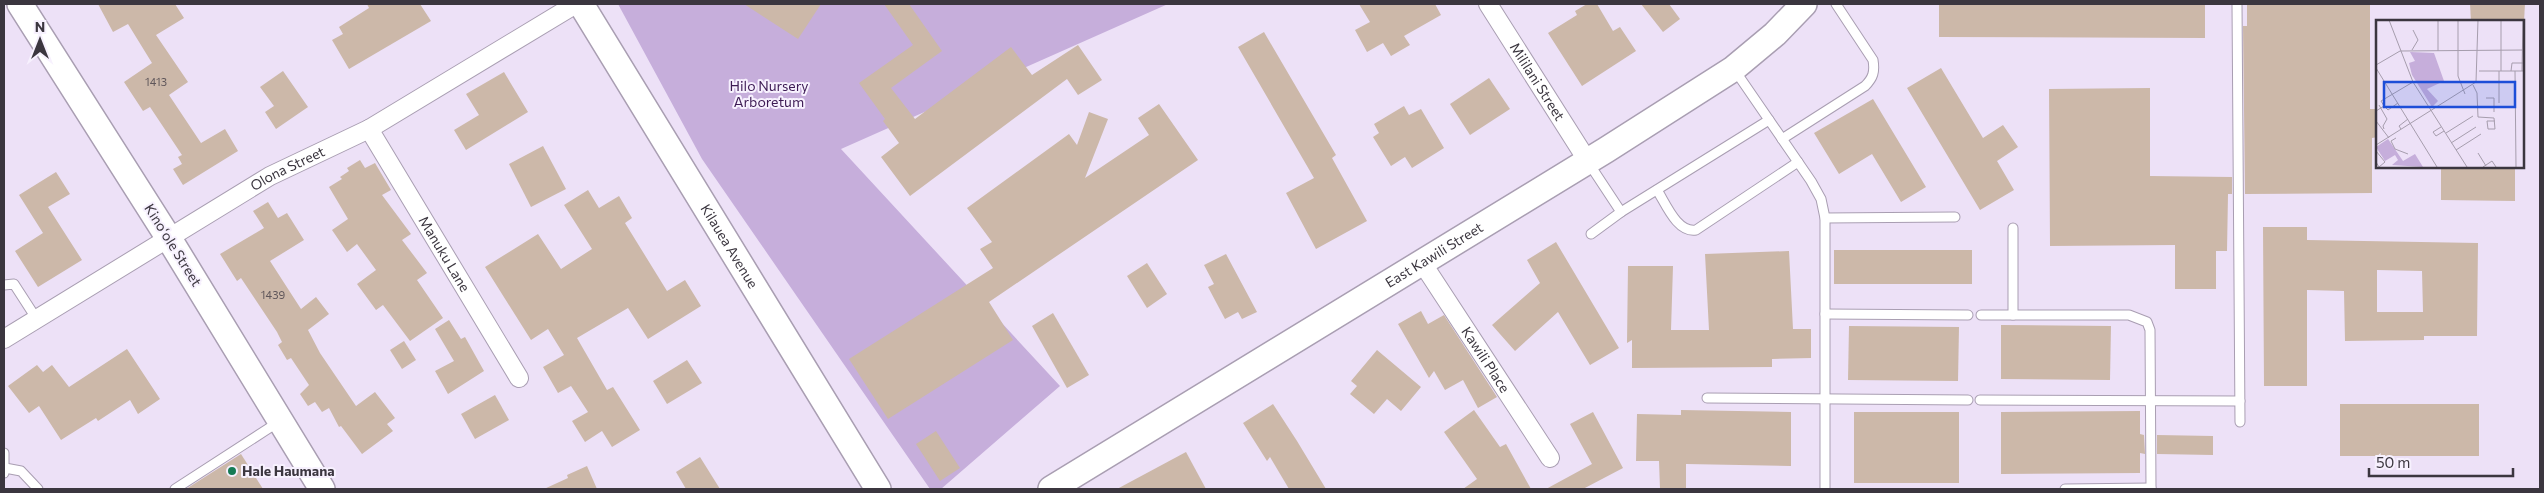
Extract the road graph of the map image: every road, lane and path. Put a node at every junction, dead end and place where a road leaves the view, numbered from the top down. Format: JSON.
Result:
{"nodes":[{"id":1,"x":20,"y":4,"type":"edge"},
{"id":2,"x":576,"y":4,"type":"edge"},
{"id":3,"x":581,"y":4,"type":"edge"},
{"id":4,"x":1488,"y":4,"type":"edge"},
{"id":5,"x":1804,"y":4,"type":"edge"},
{"id":6,"x":1836,"y":4,"type":"edge"},
{"id":7,"x":2237,"y":4,"type":"edge"},
{"id":8,"x":1733,"y":69,"type":"junction"},
{"id":9,"x":1769,"y":120,"type":"junction"},
{"id":10,"x":369,"y":129,"type":"junction"},
{"id":11,"x":1782,"y":139,"type":"junction"},
{"id":12,"x":1587,"y":160,"type":"junction"},
{"id":13,"x":1798,"y":162,"type":"junction"},
{"id":14,"x":1657,"y":190,"type":"junction"},
{"id":15,"x":1621,"y":212,"type":"junction"},
{"id":16,"x":1955,"y":217,"type":"dead end"},
{"id":17,"x":1825,"y":218,"type":"junction"},
{"id":18,"x":2013,"y":228,"type":"dead end"},
{"id":19,"x":1591,"y":234,"type":"dead end"},
{"id":20,"x":168,"y":237,"type":"junction"},
{"id":21,"x":1422,"y":261,"type":"junction"},
{"id":22,"x":4,"y":285,"type":"edge"},
{"id":23,"x":1825,"y":314,"type":"junction"},
{"id":24,"x":1968,"y":315,"type":"dead end"},
{"id":25,"x":1981,"y":315,"type":"dead end"},
{"id":26,"x":2014,"y":315,"type":"junction"},
{"id":27,"x":36,"y":318,"type":"junction"},
{"id":28,"x":4,"y":339,"type":"edge"},
{"id":29,"x":519,"y":378,"type":"dead end"},
{"id":30,"x":1707,"y":398,"type":"dead end"},
{"id":31,"x":1825,"y":398,"type":"junction"},
{"id":32,"x":1968,"y":400,"type":"dead end"},
{"id":33,"x":1980,"y":400,"type":"dead end"},
{"id":34,"x":2240,"y":401,"type":"junction"},
{"id":35,"x":2151,"y":402,"type":"junction"},
{"id":36,"x":280,"y":421,"type":"junction"},
{"id":37,"x":2240,"y":422,"type":"dead end"},
{"id":38,"x":4,"y":453,"type":"edge"},
{"id":39,"x":1550,"y":458,"type":"dead end"},
{"id":40,"x":4,"y":471,"type":"edge"},
{"id":41,"x":38,"y":489,"type":"edge"},
{"id":42,"x":175,"y":489,"type":"edge"},
{"id":43,"x":322,"y":489,"type":"edge"},
{"id":44,"x":878,"y":489,"type":"edge"},
{"id":45,"x":1051,"y":489,"type":"edge"},
{"id":46,"x":1825,"y":489,"type":"edge"},
{"id":47,"x":2065,"y":489,"type":"edge"},
{"id":48,"x":2151,"y":489,"type":"edge"}],
"edges":[{"from":1,"to":20,"type":"street","name":"Kinoʻole Street"},
{"from":2,"to":10,"type":"street","name":"Olona Street"},
{"from":3,"to":44,"type":"street","name":"Kilauea Avenue"},
{"from":4,"to":12,"type":"street","name":"Mililani Street"},
{"from":5,"to":8,"type":"street","name":"East Kawili Street"},
{"from":6,"to":11,"type":"lane"},
{"from":7,"to":34,"type":"lane"},
{"from":8,"to":9,"type":"lane"},
{"from":8,"to":12,"type":"street","name":"East Kawili Street"},
{"from":9,"to":11,"type":"lane"},
{"from":9,"to":14,"type":"lane"},
{"from":10,"to":20,"type":"street","name":"Olona Street"},
{"from":10,"to":29,"type":"street","name":"Manuku Lane"},
{"from":11,"to":13,"type":"lane"},
{"from":12,"to":15,"type":"lane"},
{"from":12,"to":21,"type":"street","name":"East Kawili Street"},
{"from":13,"to":14,"type":"lane"},
{"from":13,"to":17,"type":"lane"},
{"from":14,"to":15,"type":"lane"},
{"from":15,"to":19,"type":"lane"},
{"from":16,"to":17,"type":"lane"},
{"from":17,"to":23,"type":"lane"},
{"from":18,"to":26,"type":"lane"},
{"from":20,"to":27,"type":"street","name":"Olona Street"},
{"from":20,"to":36,"type":"street","name":"Kinoʻole Street"},
{"from":21,"to":39,"type":"street","name":"Kawili Place"},
{"from":21,"to":45,"type":"street","name":"East Kawili Street"},
{"from":22,"to":27,"type":"lane"},
{"from":23,"to":24,"type":"lane"},
{"from":23,"to":31,"type":"lane"},
{"from":25,"to":26,"type":"lane"},
{"from":26,"to":35,"type":"lane"},
{"from":27,"to":28,"type":"street","name":"Olona Street"},
{"from":30,"to":31,"type":"lane"},
{"from":31,"to":32,"type":"lane"},
{"from":31,"to":46,"type":"lane"},
{"from":33,"to":35,"type":"lane"},
{"from":34,"to":35,"type":"lane"},
{"from":34,"to":37,"type":"lane"},
{"from":35,"to":48,"type":"lane"},
{"from":36,"to":42,"type":"lane"},
{"from":36,"to":43,"type":"street","name":"Kinoʻole Street"},
{"from":38,"to":40,"type":"lane"},
{"from":40,"to":41,"type":"lane"},
{"from":47,"to":48,"type":"lane"}]}
